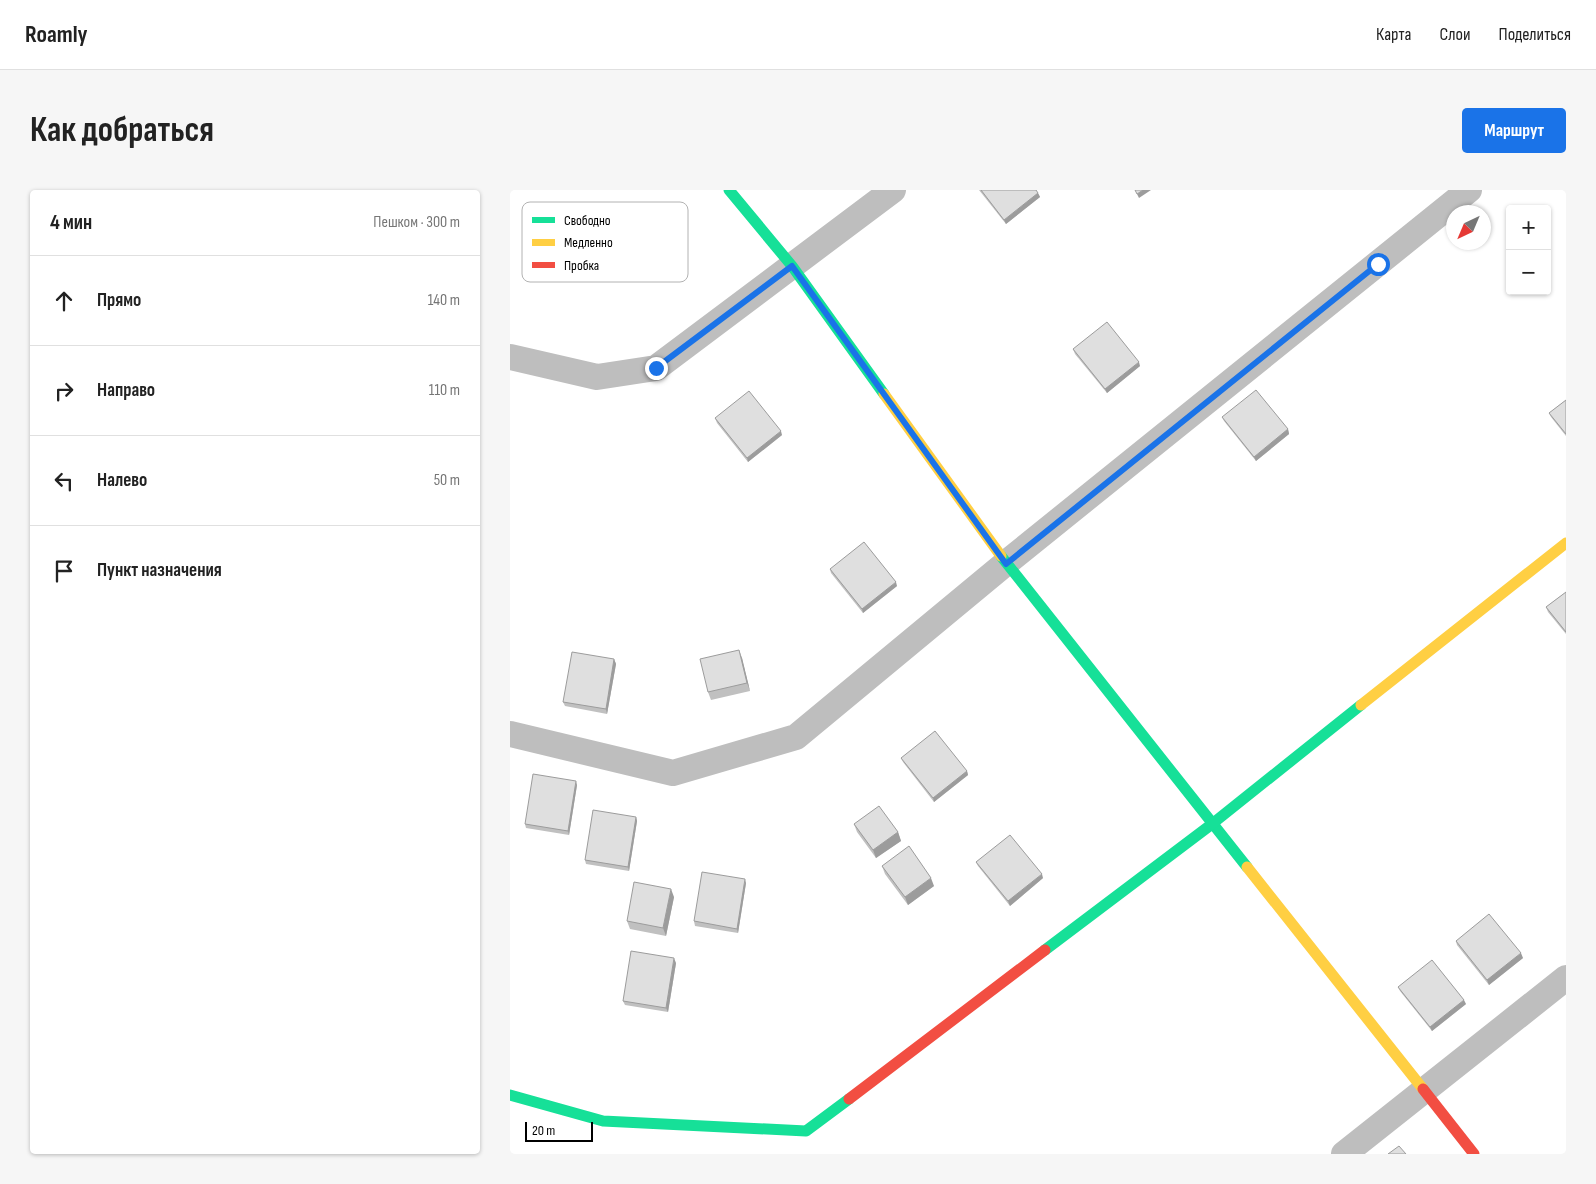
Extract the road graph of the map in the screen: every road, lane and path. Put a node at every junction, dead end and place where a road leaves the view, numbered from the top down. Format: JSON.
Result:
{"nodes":[{"id":1,"x":729,"y":190,"type":"edge"},
{"id":2,"x":893,"y":190,"type":"edge"},
{"id":3,"x":1469,"y":190,"type":"edge"},
{"id":4,"x":792,"y":266,"type":"junction"},
{"id":5,"x":510,"y":356,"type":"edge"},
{"id":6,"x":1566,"y":544,"type":"edge"},
{"id":7,"x":1006,"y":564,"type":"junction"},
{"id":8,"x":510,"y":734,"type":"edge"},
{"id":9,"x":1212,"y":824,"type":"junction"},
{"id":10,"x":1566,"y":978,"type":"edge"},
{"id":11,"x":1424,"y":1091,"type":"junction"},
{"id":12,"x":510,"y":1095,"type":"edge"},
{"id":13,"x":1344,"y":1154,"type":"edge"},
{"id":14,"x":1474,"y":1154,"type":"edge"}],
"edges":[{"from":1,"to":4,"type":"street"},
{"from":2,"to":4,"type":"street"},
{"from":3,"to":7,"type":"street"},
{"from":4,"to":5,"type":"street"},
{"from":4,"to":7,"type":"street"},
{"from":6,"to":9,"type":"street"},
{"from":7,"to":8,"type":"street"},
{"from":7,"to":9,"type":"street"},
{"from":9,"to":11,"type":"street"},
{"from":9,"to":12,"type":"street"},
{"from":10,"to":11,"type":"street"},
{"from":11,"to":13,"type":"street"},
{"from":11,"to":14,"type":"street"}]}
